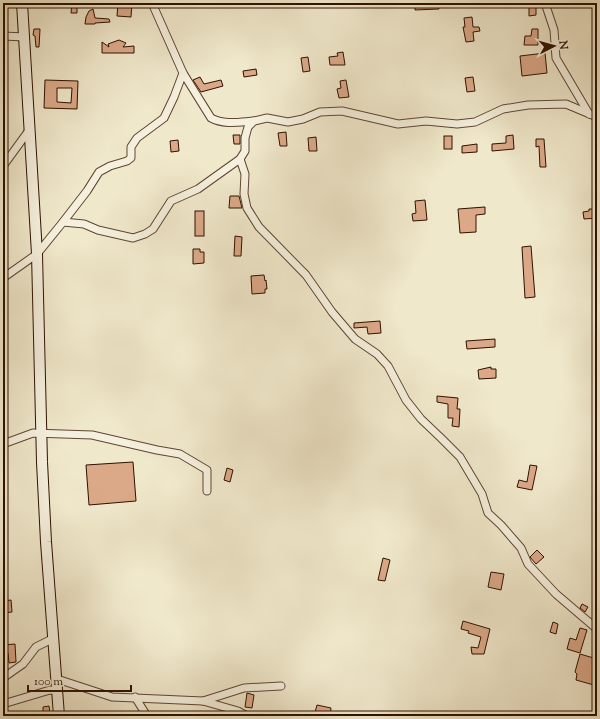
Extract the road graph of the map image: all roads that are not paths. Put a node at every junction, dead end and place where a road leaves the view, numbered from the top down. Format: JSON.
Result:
{"nodes":[{"id":1,"x":22,"y":3,"type":"edge"},
{"id":2,"x":152,"y":3,"type":"edge"},
{"id":3,"x":545,"y":3,"type":"edge"},
{"id":4,"x":3,"y":36,"type":"edge"},
{"id":5,"x":25,"y":37,"type":"junction"},
{"id":6,"x":183,"y":73,"type":"junction"},
{"id":7,"x":589,"y":114,"type":"junction"},
{"id":8,"x":597,"y":117,"type":"edge"},
{"id":9,"x":254,"y":121,"type":"junction"},
{"id":10,"x":30,"y":130,"type":"junction"},
{"id":11,"x":240,"y":159,"type":"junction"},
{"id":12,"x":3,"y":166,"type":"edge"},
{"id":13,"x":63,"y":222,"type":"junction"},
{"id":14,"x":37,"y":254,"type":"junction"},
{"id":15,"x":3,"y":278,"type":"edge"},
{"id":16,"x":41,"y":433,"type":"junction"},
{"id":17,"x":3,"y":444,"type":"edge"},
{"id":18,"x":207,"y":491,"type":"dead end"},
{"id":19,"x":597,"y":629,"type":"edge"},
{"id":20,"x":54,"y":638,"type":"junction"},
{"id":21,"x":3,"y":678,"type":"edge"},
{"id":22,"x":57,"y":679,"type":"junction"},
{"id":23,"x":281,"y":686,"type":"dead end"},
{"id":24,"x":57,"y":691,"type":"junction"},
{"id":25,"x":135,"y":697,"type":"junction"},
{"id":26,"x":203,"y":701,"type":"junction"},
{"id":27,"x":3,"y":704,"type":"edge"},
{"id":28,"x":228,"y":709,"type":"junction"},
{"id":29,"x":59,"y":716,"type":"edge"},
{"id":30,"x":147,"y":716,"type":"edge"},
{"id":31,"x":223,"y":716,"type":"edge"},
{"id":32,"x":247,"y":716,"type":"edge"}],
"edges":[{"from":1,"to":5,"type":"street"},
{"from":2,"to":6,"type":"street"},
{"from":3,"to":7,"type":"street"},
{"from":4,"to":5,"type":"street"},
{"from":5,"to":10,"type":"street"},
{"from":6,"to":9,"type":"street"},
{"from":6,"to":13,"type":"street"},
{"from":7,"to":8,"type":"street"},
{"from":7,"to":9,"type":"street"},
{"from":9,"to":11,"type":"street"},
{"from":10,"to":12,"type":"street"},
{"from":10,"to":14,"type":"street"},
{"from":11,"to":13,"type":"street"},
{"from":11,"to":19,"type":"street"},
{"from":13,"to":14,"type":"street"},
{"from":14,"to":15,"type":"street"},
{"from":14,"to":16,"type":"street"},
{"from":16,"to":17,"type":"street"},
{"from":16,"to":18,"type":"street"},
{"from":16,"to":20,"type":"street"},
{"from":20,"to":21,"type":"street"},
{"from":20,"to":22,"type":"street"},
{"from":22,"to":24,"type":"street"},
{"from":22,"to":25,"type":"street"},
{"from":23,"to":26,"type":"street"},
{"from":24,"to":27,"type":"street"},
{"from":24,"to":29,"type":"street"},
{"from":25,"to":26,"type":"street"},
{"from":25,"to":30,"type":"street"},
{"from":26,"to":28,"type":"street"},
{"from":28,"to":31,"type":"street"},
{"from":28,"to":32,"type":"street"}]}
